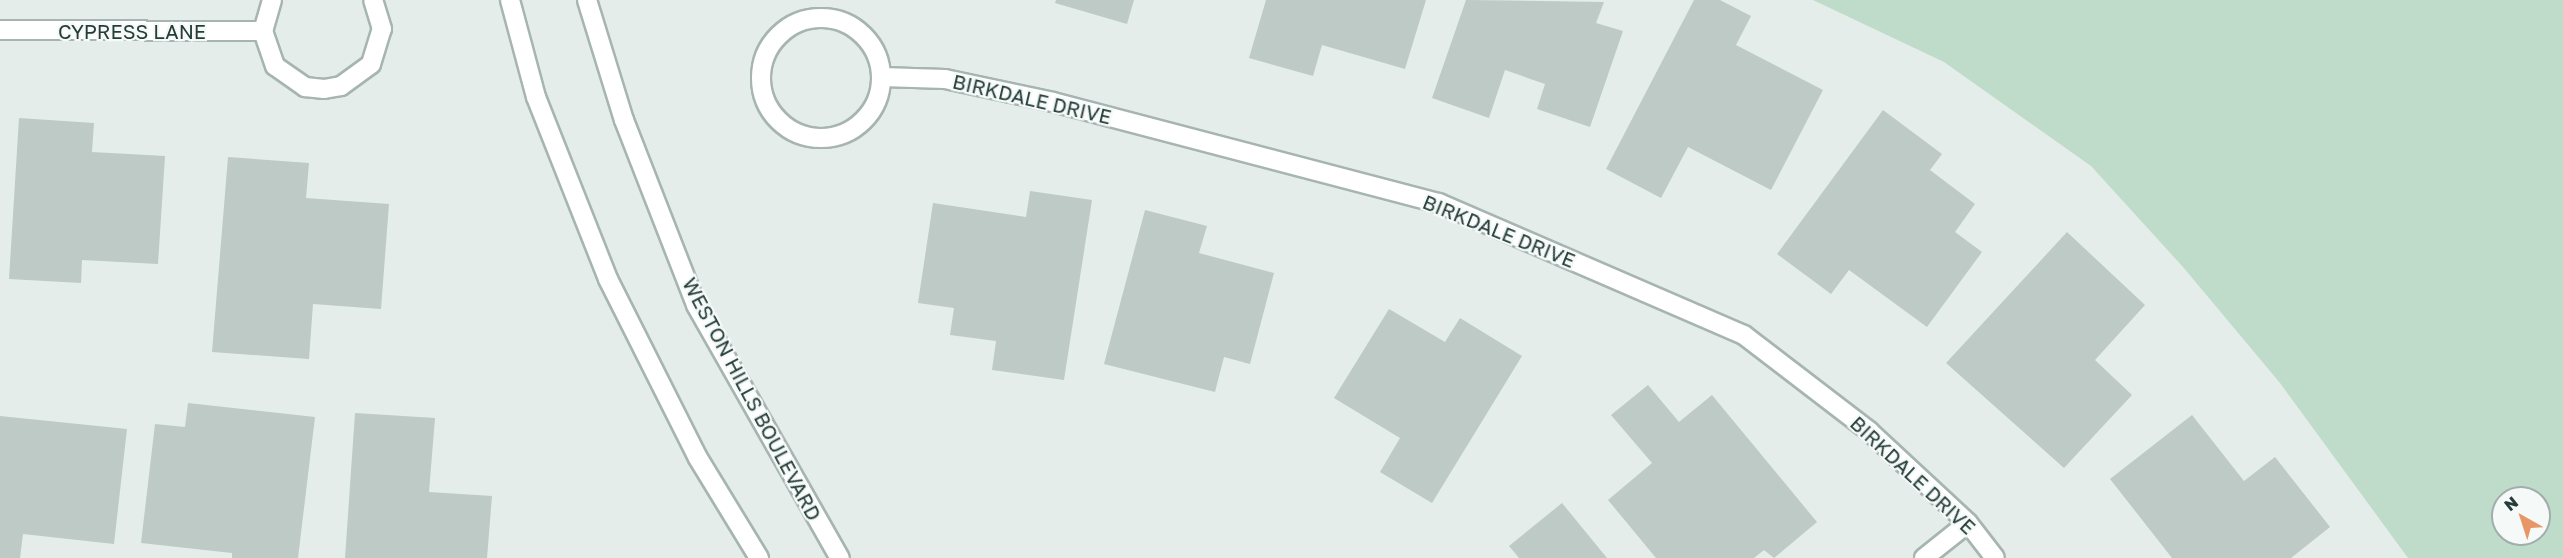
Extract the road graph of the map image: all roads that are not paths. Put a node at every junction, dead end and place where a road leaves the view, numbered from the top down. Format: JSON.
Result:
{"nodes":[{"id":1,"x":272,"y":0,"type":"edge"},
{"id":2,"x":373,"y":0,"type":"edge"},
{"id":3,"x":510,"y":0,"type":"edge"},
{"id":4,"x":587,"y":0,"type":"edge"},
{"id":5,"x":0,"y":30,"type":"edge"},
{"id":6,"x":263,"y":31,"type":"junction"},
{"id":7,"x":882,"y":77,"type":"junction"},
{"id":8,"x":1968,"y":523,"type":"junction"},
{"id":9,"x":759,"y":558,"type":"edge"},
{"id":10,"x":840,"y":558,"type":"edge"},
{"id":11,"x":1924,"y":558,"type":"edge"},
{"id":12,"x":1995,"y":558,"type":"edge"}],
"edges":[{"from":1,"to":6,"type":"street"},
{"from":2,"to":6,"type":"street"},
{"from":3,"to":9,"type":"street"},
{"from":4,"to":10,"type":"street","name":"WESTON HILLS BOULEVARD"},
{"from":5,"to":6,"type":"street","name":"CYPRESS LANE"},
{"from":7,"to":7,"type":"street"},
{"from":7,"to":8,"type":"street","name":"BIRKDALE DRIVE"},
{"from":8,"to":11,"type":"street"},
{"from":8,"to":12,"type":"street","name":"BIRKDALE DRIVE"}]}
